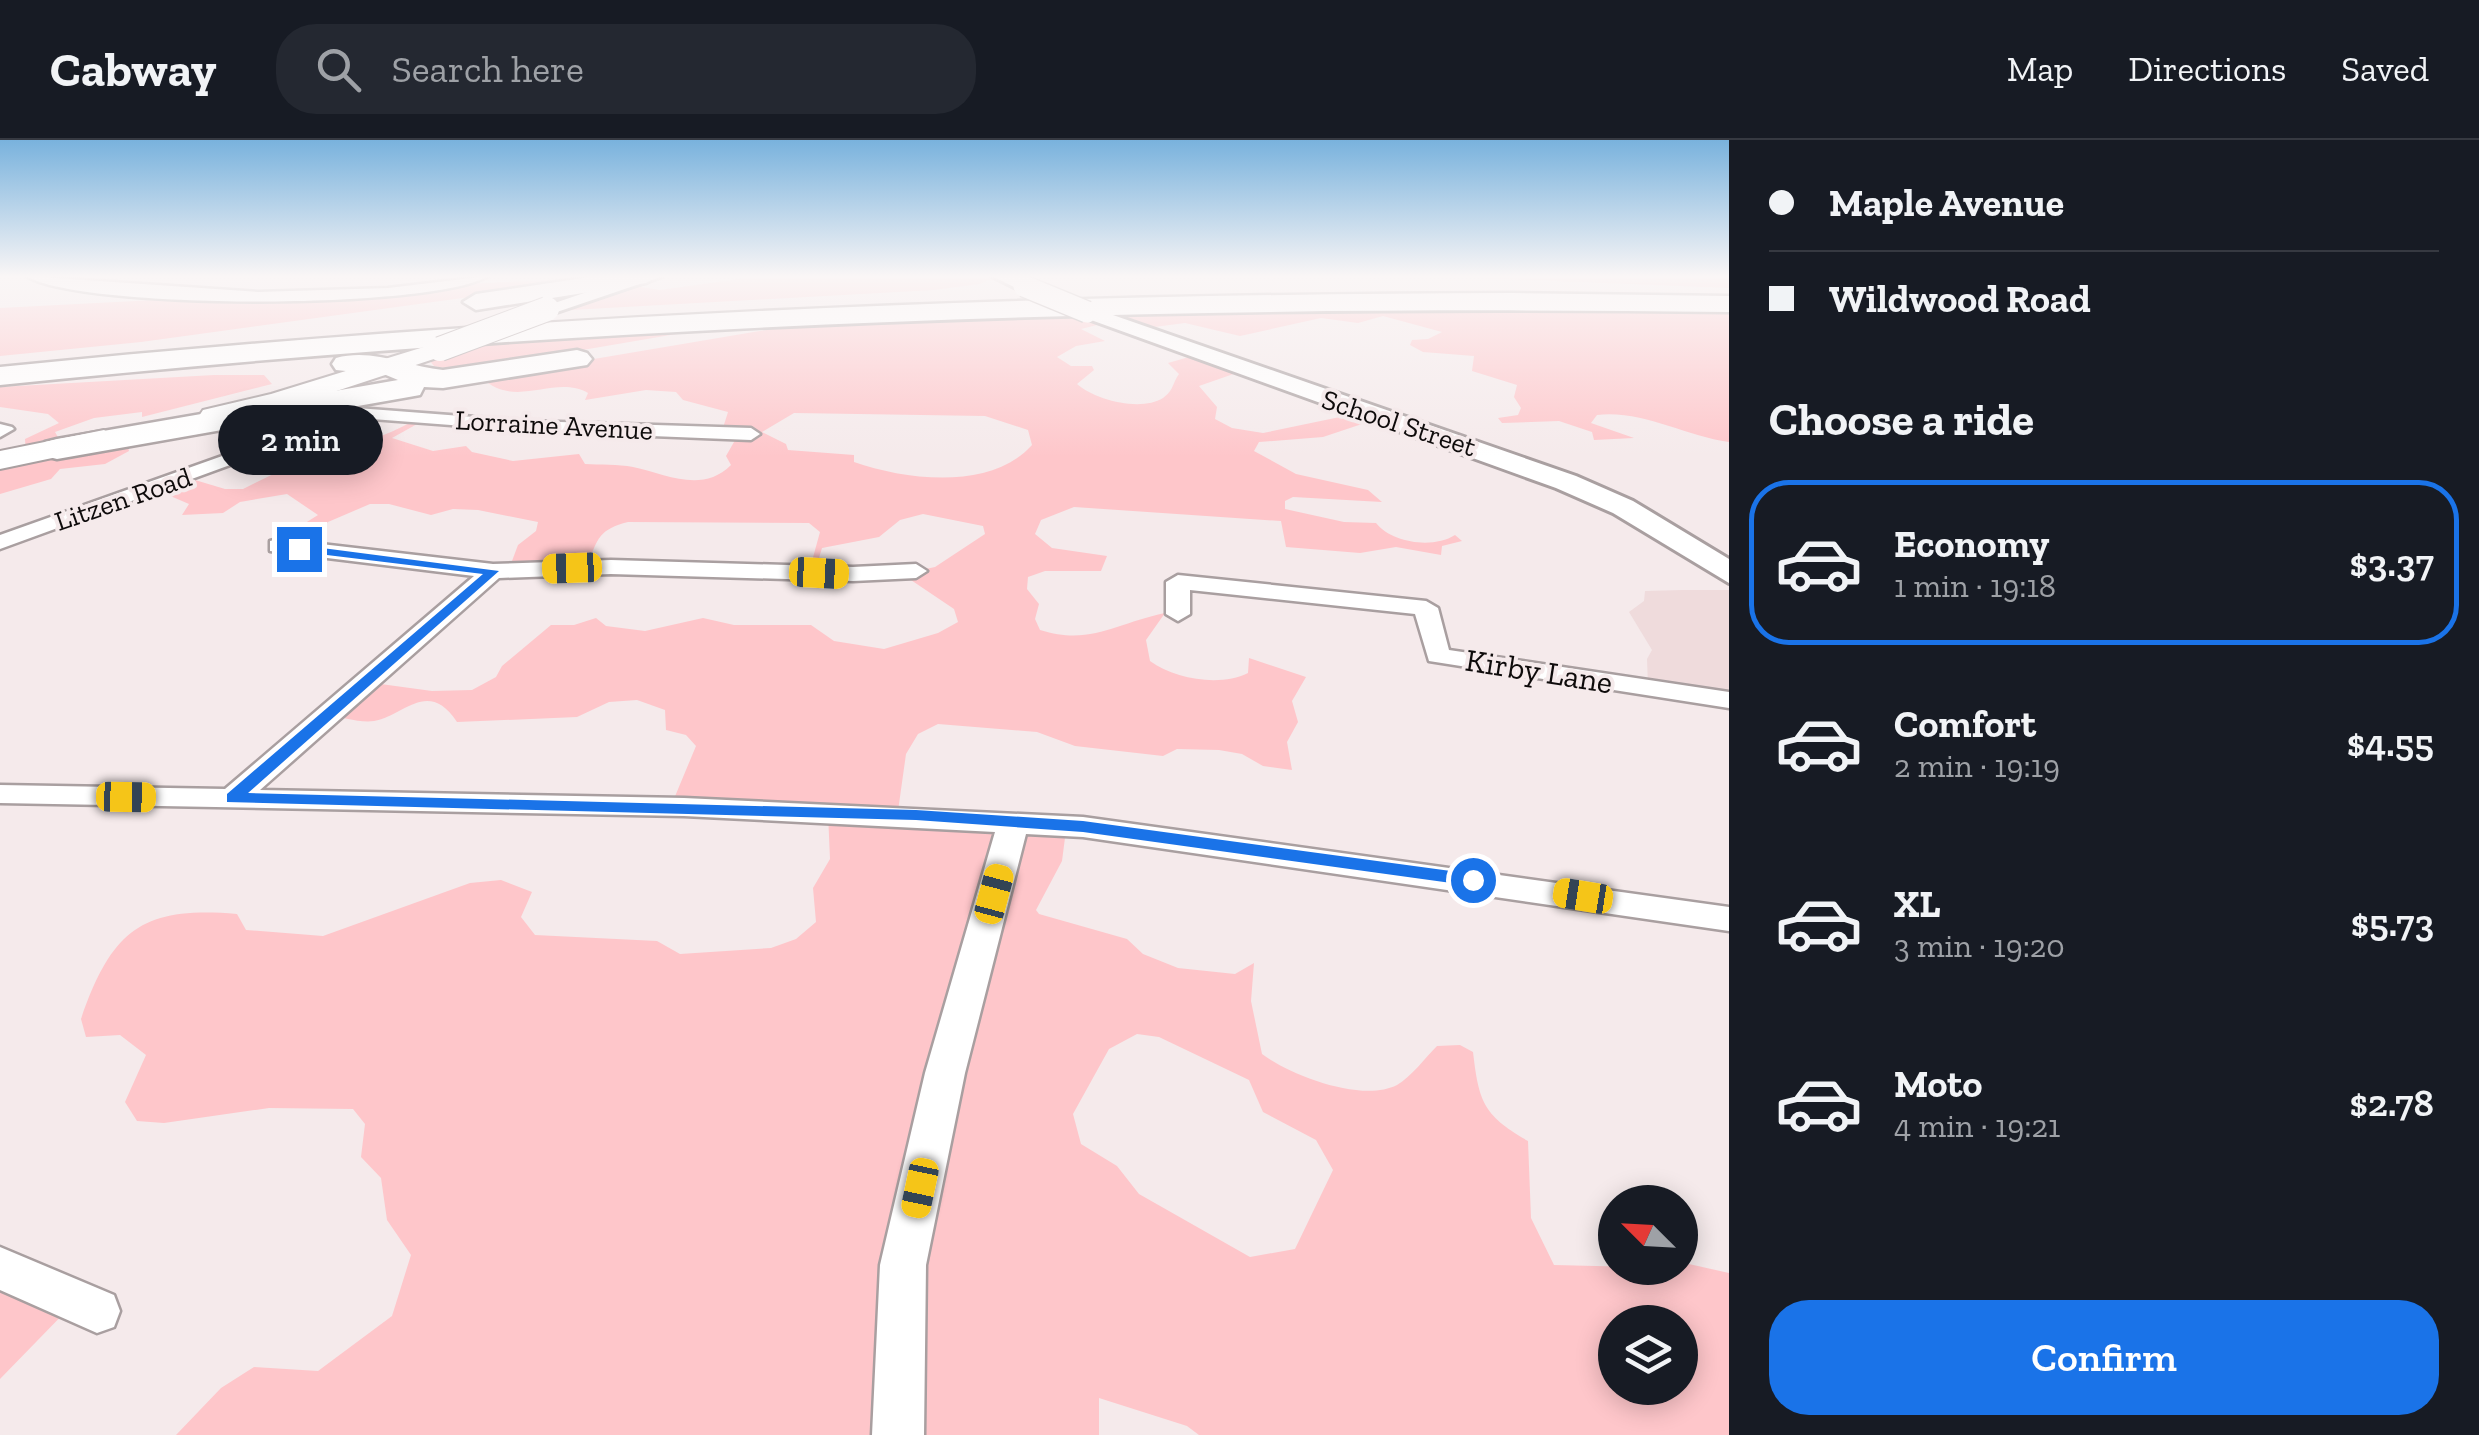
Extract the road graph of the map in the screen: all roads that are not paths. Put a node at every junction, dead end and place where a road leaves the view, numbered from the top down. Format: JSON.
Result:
{"nodes":[{"id":1,"x":246,"y":336,"type":"edge"},
{"id":2,"x":334,"y":336,"type":"edge"},
{"id":3,"x":448,"y":336,"type":"edge"},
{"id":4,"x":467,"y":336,"type":"edge"},
{"id":5,"x":708,"y":336,"type":"edge"},
{"id":6,"x":1148,"y":336,"type":"edge"},
{"id":7,"x":101,"y":354,"type":"junction"},
{"id":8,"x":0,"y":364,"type":"edge"},
{"id":9,"x":390,"y":366,"type":"junction"},
{"id":10,"x":0,"y":376,"type":"edge"},
{"id":11,"x":476,"y":376,"type":"junction"},
{"id":12,"x":273,"y":386,"type":"junction"},
{"id":13,"x":0,"y":387,"type":"edge"},
{"id":14,"x":357,"y":412,"type":"joint"},
{"id":15,"x":751,"y":434,"type":"dead end"},
{"id":16,"x":57,"y":448,"type":"junction"},
{"id":17,"x":0,"y":460,"type":"edge"},
{"id":18,"x":0,"y":542,"type":"edge"},
{"id":19,"x":278,"y":546,"type":"dead end"},
{"id":20,"x":916,"y":570,"type":"dead end"},
{"id":21,"x":493,"y":571,"type":"junction"},
{"id":22,"x":1729,"y":573,"type":"edge"},
{"id":23,"x":1178,"y":614,"type":"dead end"},
{"id":24,"x":1729,"y":700,"type":"edge"},
{"id":25,"x":0,"y":794,"type":"edge"},
{"id":26,"x":233,"y":798,"type":"junction"},
{"id":27,"x":1014,"y":822,"type":"junction"},
{"id":28,"x":1729,"y":919,"type":"edge"},
{"id":29,"x":0,"y":1268,"type":"edge"},
{"id":30,"x":96,"y":1311,"type":"dead end"},
{"id":31,"x":898,"y":1435,"type":"edge"}],
"edges":[{"from":1,"to":7,"type":"highway"},
{"from":2,"to":7,"type":"highway"},
{"from":3,"to":10,"type":"highway"},
{"from":4,"to":9,"type":"main road","bridge":true},
{"from":5,"to":11,"type":"highway"},
{"from":6,"to":22,"type":"street","name":"School Street","bridge":true},
{"from":7,"to":8,"type":"highway"},
{"from":9,"to":11,"type":"highway"},
{"from":9,"to":12,"type":"highway"},
{"from":11,"to":16,"type":"highway"},
{"from":12,"to":13,"type":"highway"},
{"from":12,"to":16,"type":"main road"},
{"from":14,"to":15,"type":"street","name":"Lorraine Avenue"},
{"from":14,"to":18,"type":"street","name":"Litzen Road"},
{"from":16,"to":17,"type":"main road"},
{"from":19,"to":21,"type":"street"},
{"from":20,"to":21,"type":"street"},
{"from":21,"to":26,"type":"street"},
{"from":23,"to":24,"type":"street","name":"Kirby Lane"},
{"from":25,"to":26,"type":"street"},
{"from":26,"to":27,"type":"street"},
{"from":27,"to":28,"type":"street"},
{"from":27,"to":31,"type":"street"},
{"from":29,"to":30,"type":"street"}]}
